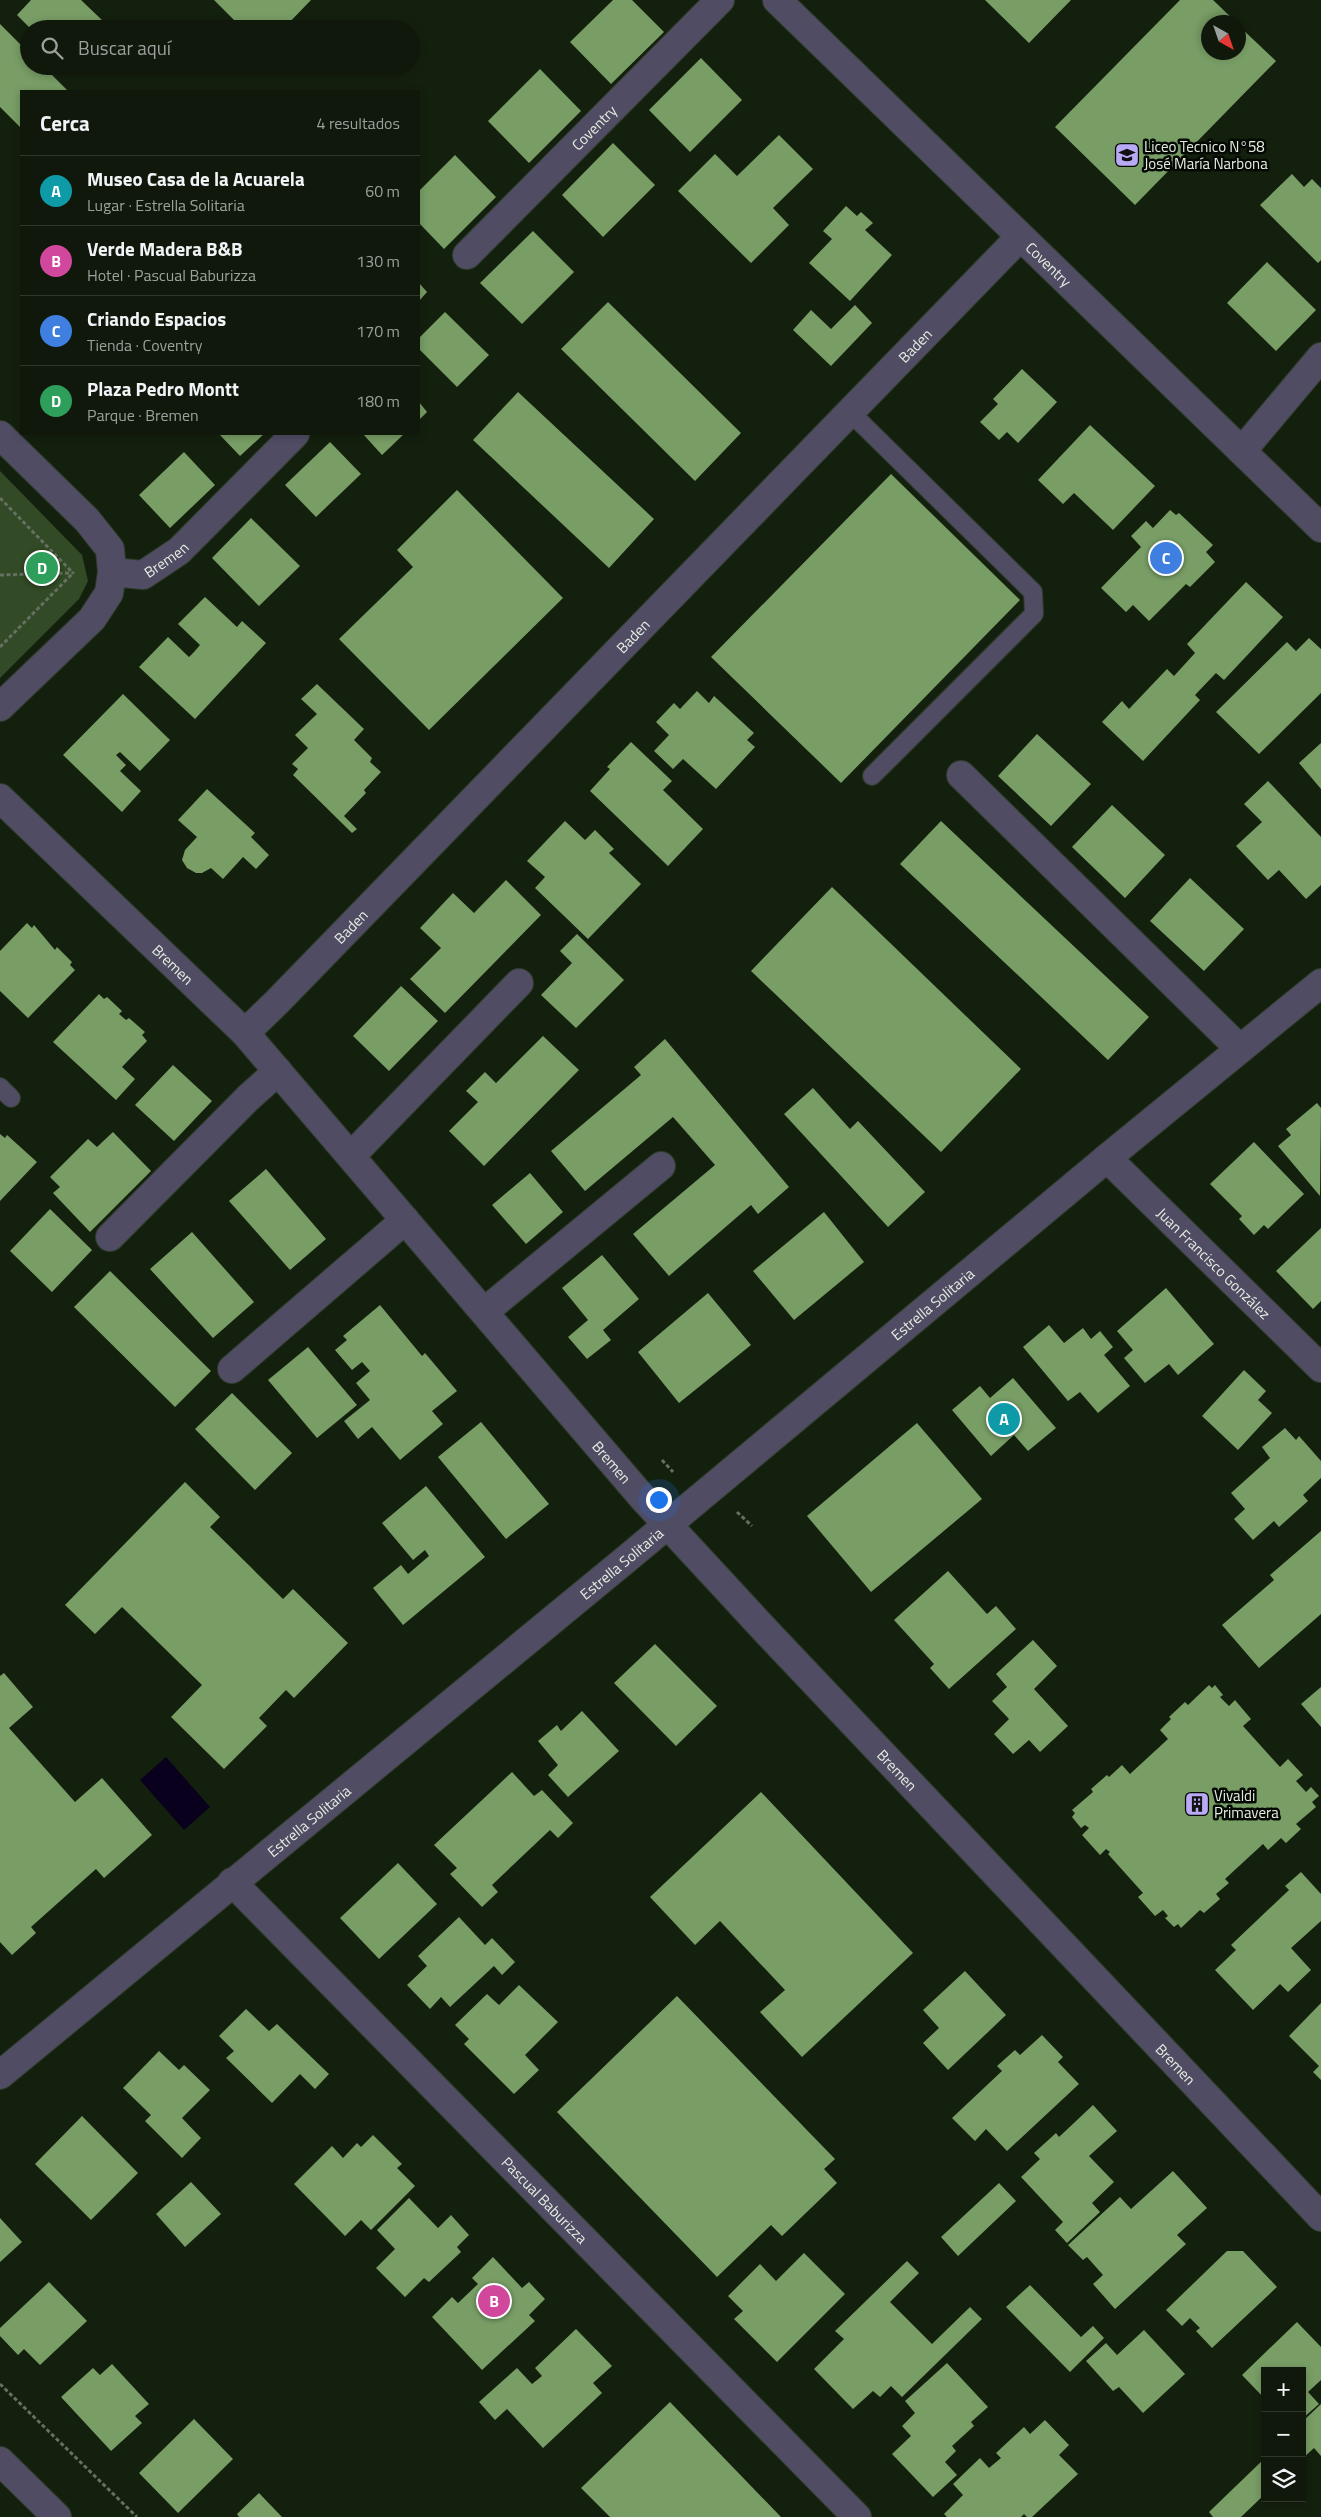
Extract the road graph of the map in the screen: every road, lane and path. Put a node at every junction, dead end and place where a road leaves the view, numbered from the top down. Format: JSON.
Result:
{"nodes":[{"id":1,"x":720,"y":0,"type":"edge"},
{"id":2,"x":777,"y":0,"type":"edge"},
{"id":3,"x":1020,"y":237,"type":"junction"},
{"id":4,"x":467,"y":255,"type":"dead end"},
{"id":5,"x":1321,"y":358,"type":"edge"},
{"id":6,"x":851,"y":412,"type":"junction"},
{"id":7,"x":0,"y":434,"type":"edge"},
{"id":8,"x":295,"y":435,"type":"edge"},
{"id":9,"x":1242,"y":451,"type":"junction"},
{"id":10,"x":0,"y":498,"type":"edge"},
{"id":11,"x":1321,"y":528,"type":"edge"},
{"id":12,"x":111,"y":560,"type":"junction"},
{"id":13,"x":74,"y":573,"type":"junction"},
{"id":14,"x":0,"y":575,"type":"edge"},
{"id":15,"x":0,"y":647,"type":"edge"},
{"id":16,"x":0,"y":707,"type":"edge"},
{"id":17,"x":960,"y":775,"type":"dead end"},
{"id":18,"x":872,"y":776,"type":"dead end"},
{"id":19,"x":0,"y":798,"type":"edge"},
{"id":20,"x":519,"y":983,"type":"dead end"},
{"id":21,"x":1321,"y":983,"type":"edge"},
{"id":22,"x":244,"y":1033,"type":"junction"},
{"id":23,"x":1240,"y":1049,"type":"junction"},
{"id":24,"x":278,"y":1071,"type":"junction"},
{"id":25,"x":351,"y":1156,"type":"junction"},
{"id":26,"x":1107,"y":1158,"type":"junction"},
{"id":27,"x":661,"y":1166,"type":"dead end"},
{"id":28,"x":405,"y":1220,"type":"junction"},
{"id":29,"x":110,"y":1237,"type":"dead end"},
{"id":30,"x":484,"y":1312,"type":"junction"},
{"id":31,"x":1321,"y":1368,"type":"edge"},
{"id":32,"x":232,"y":1369,"type":"dead end"},
{"id":33,"x":667,"y":1523,"type":"junction"},
{"id":34,"x":232,"y":1882,"type":"junction"},
{"id":35,"x":0,"y":2075,"type":"edge"},
{"id":36,"x":1321,"y":2217,"type":"edge"},
{"id":37,"x":0,"y":2384,"type":"edge"},
{"id":38,"x":0,"y":2461,"type":"edge"},
{"id":39,"x":57,"y":2517,"type":"edge"},
{"id":40,"x":137,"y":2517,"type":"edge"},
{"id":41,"x":857,"y":2517,"type":"edge"}],
"edges":[{"from":1,"to":4,"type":"street","name":"Coventry"},
{"from":2,"to":3,"type":"street","name":"Coventry"},
{"from":3,"to":6,"type":"street","name":"Baden"},
{"from":3,"to":9,"type":"street","name":"Coventry"},
{"from":5,"to":9,"type":"street"},
{"from":6,"to":18,"type":"lane"},
{"from":6,"to":22,"type":"street","name":"Baden"},
{"from":7,"to":12,"type":"street"},
{"from":8,"to":12,"type":"street","name":"Bremen"},
{"from":9,"to":11,"type":"street","name":"Coventry"},
{"from":10,"to":13,"type":"path"},
{"from":12,"to":13,"type":"path"},
{"from":12,"to":16,"type":"street"},
{"from":13,"to":14,"type":"path"},
{"from":13,"to":15,"type":"path"},
{"from":17,"to":23,"type":"street"},
{"from":19,"to":22,"type":"street","name":"Bremen"},
{"from":20,"to":25,"type":"street"},
{"from":21,"to":23,"type":"street","name":"Estrella Solitaria"},
{"from":22,"to":24,"type":"street","name":"Bremen"},
{"from":23,"to":26,"type":"street","name":"Estrella Solitaria"},
{"from":24,"to":25,"type":"street","name":"Bremen"},
{"from":24,"to":29,"type":"street"},
{"from":25,"to":28,"type":"street","name":"Bremen"},
{"from":26,"to":31,"type":"street","name":"Juan Francisco González"},
{"from":26,"to":33,"type":"street","name":"Estrella Solitaria"},
{"from":27,"to":30,"type":"street"},
{"from":28,"to":30,"type":"street","name":"Bremen"},
{"from":28,"to":32,"type":"street"},
{"from":30,"to":33,"type":"street","name":"Bremen"},
{"from":33,"to":34,"type":"street","name":"Estrella Solitaria"},
{"from":33,"to":36,"type":"street","name":"Bremen"},
{"from":34,"to":35,"type":"street","name":"Estrella Solitaria"},
{"from":34,"to":41,"type":"street","name":"Pascual Baburizza"},
{"from":37,"to":40,"type":"path"},
{"from":38,"to":39,"type":"street"}]}
